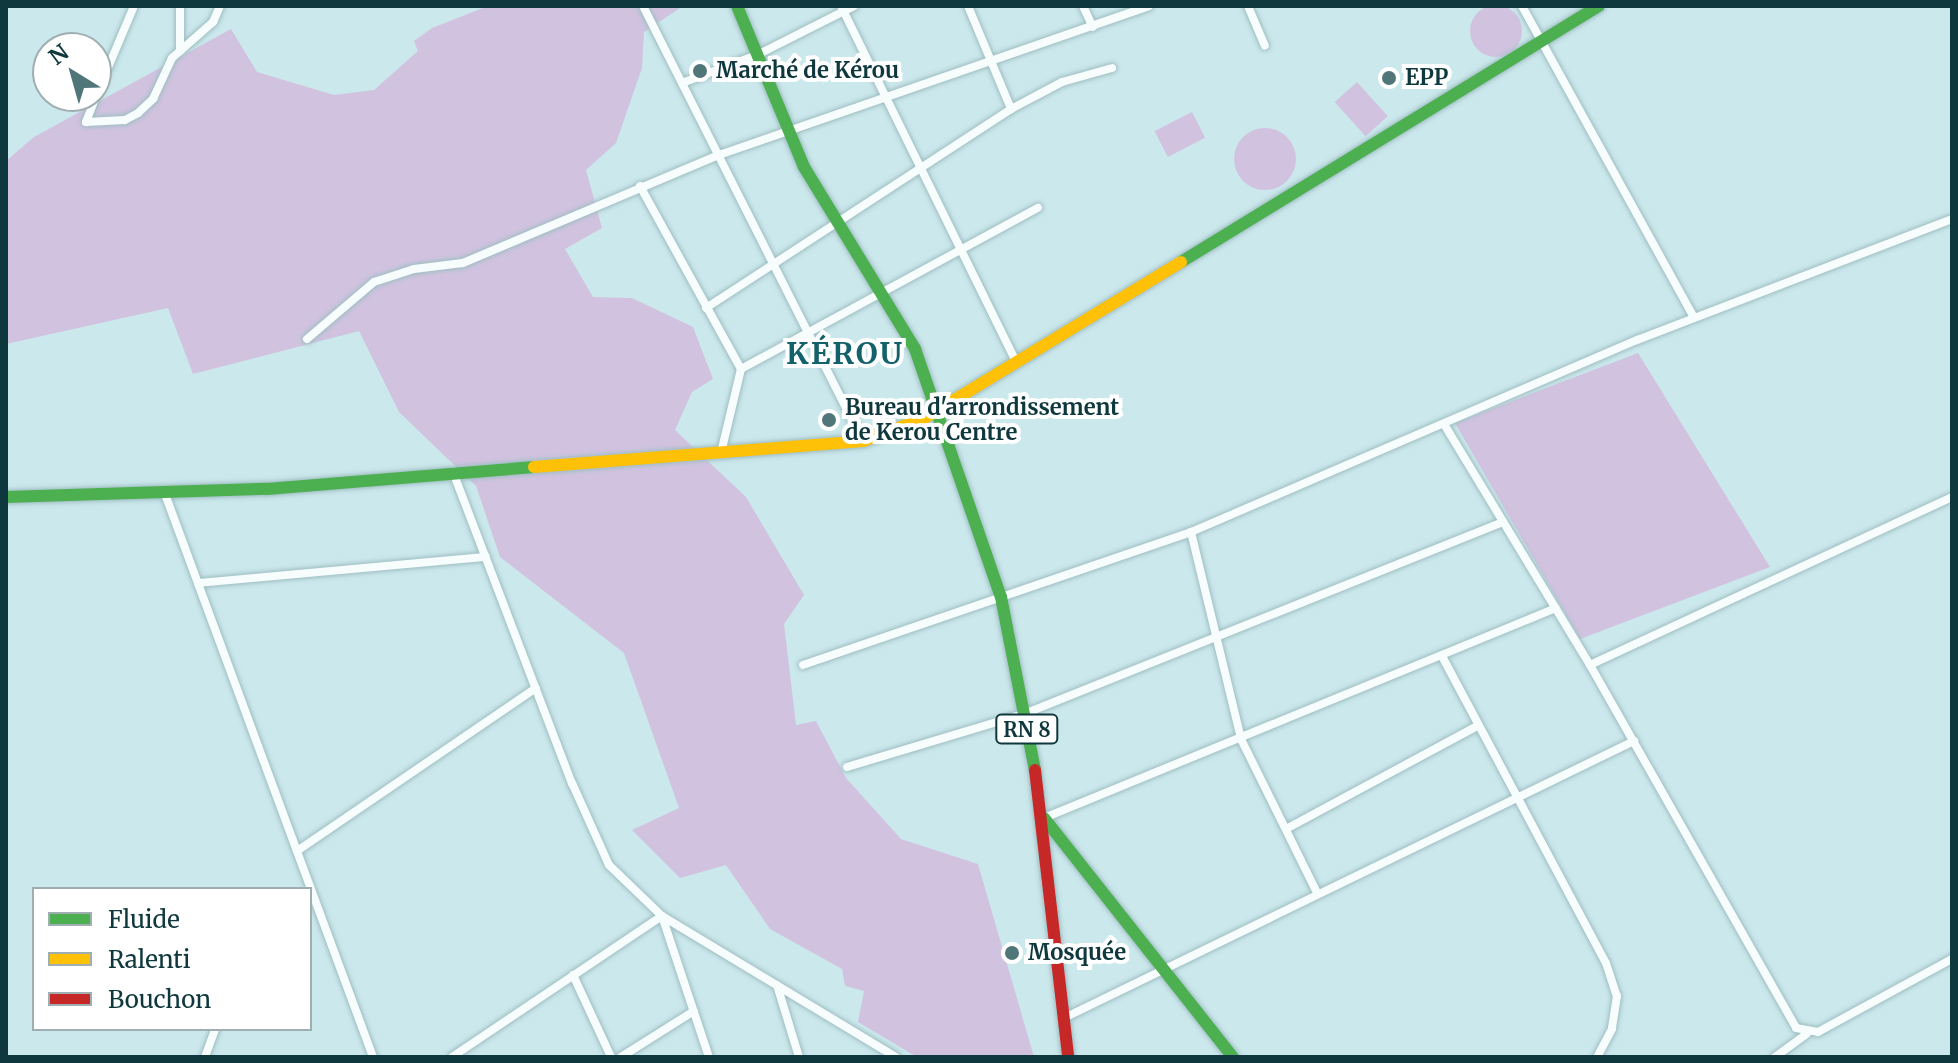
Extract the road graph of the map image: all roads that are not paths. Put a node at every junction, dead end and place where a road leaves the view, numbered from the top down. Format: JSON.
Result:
{"nodes":[{"id":1,"x":134,"y":6,"type":"edge"},
{"id":2,"x":180,"y":6,"type":"edge"},
{"id":3,"x":220,"y":6,"type":"edge"},
{"id":4,"x":643,"y":6,"type":"edge"},
{"id":5,"x":737,"y":6,"type":"edge"},
{"id":6,"x":854,"y":6,"type":"edge"},
{"id":7,"x":968,"y":6,"type":"edge"},
{"id":8,"x":1083,"y":6,"type":"edge"},
{"id":9,"x":1149,"y":6,"type":"edge"},
{"id":10,"x":1248,"y":6,"type":"edge"},
{"id":11,"x":1522,"y":6,"type":"edge"},
{"id":12,"x":1599,"y":6,"type":"edge"},
{"id":13,"x":842,"y":9,"type":"edge"},
{"id":14,"x":1093,"y":27,"type":"junction"},
{"id":15,"x":1539,"y":41,"type":"junction"},
{"id":16,"x":1265,"y":46,"type":"dead end"},
{"id":17,"x":180,"y":51,"type":"junction"},
{"id":18,"x":756,"y":54,"type":"junction"},
{"id":19,"x":112,"y":58,"type":"edge"},
{"id":20,"x":992,"y":64,"type":"junction"},
{"id":21,"x":1112,"y":68,"type":"dead end"},
{"id":22,"x":682,"y":83,"type":"junction"},
{"id":23,"x":889,"y":100,"type":"junction"},
{"id":24,"x":1011,"y":109,"type":"junction"},
{"id":25,"x":90,"y":112,"type":"edge"},
{"id":26,"x":789,"y":132,"type":"junction"},
{"id":27,"x":719,"y":155,"type":"junction"},
{"id":28,"x":924,"y":167,"type":"junction"},
{"id":29,"x":640,"y":186,"type":"junction"},
{"id":30,"x":1038,"y":208,"type":"dead end"},
{"id":31,"x":1952,"y":219,"type":"edge"},
{"id":32,"x":837,"y":222,"type":"junction"},
{"id":33,"x":962,"y":248,"type":"junction"},
{"id":34,"x":774,"y":263,"type":"junction"},
{"id":35,"x":878,"y":292,"type":"junction"},
{"id":36,"x":706,"y":308,"type":"junction"},
{"id":37,"x":1694,"y":317,"type":"junction"},
{"id":38,"x":807,"y":330,"type":"junction"},
{"id":39,"x":307,"y":339,"type":"dead end"},
{"id":40,"x":1016,"y":361,"type":"junction"},
{"id":41,"x":741,"y":369,"type":"junction"},
{"id":42,"x":939,"y":410,"type":"junction"},
{"id":43,"x":1444,"y":424,"type":"junction"},
{"id":44,"x":863,"y":441,"type":"junction"},
{"id":45,"x":721,"y":453,"type":"junction"},
{"id":46,"x":453,"y":472,"type":"junction"},
{"id":47,"x":165,"y":494,"type":"junction"},
{"id":48,"x":6,"y":497,"type":"edge"},
{"id":49,"x":1952,"y":497,"type":"edge"},
{"id":50,"x":1503,"y":522,"type":"junction"},
{"id":51,"x":1191,"y":532,"type":"junction"},
{"id":52,"x":486,"y":557,"type":"junction"},
{"id":53,"x":198,"y":583,"type":"junction"},
{"id":54,"x":1001,"y":597,"type":"junction"},
{"id":55,"x":1556,"y":608,"type":"junction"},
{"id":56,"x":1218,"y":637,"type":"junction"},
{"id":57,"x":1443,"y":658,"type":"junction"},
{"id":58,"x":803,"y":665,"type":"dead end"},
{"id":59,"x":1590,"y":665,"type":"junction"},
{"id":60,"x":536,"y":688,"type":"junction"},
{"id":61,"x":1024,"y":714,"type":"junction"},
{"id":62,"x":1477,"y":726,"type":"junction"},
{"id":63,"x":1241,"y":739,"type":"junction"},
{"id":64,"x":1634,"y":741,"type":"junction"},
{"id":65,"x":847,"y":767,"type":"dead end"},
{"id":66,"x":1515,"y":799,"type":"junction"},
{"id":67,"x":1044,"y":818,"type":"junction"},
{"id":68,"x":1286,"y":829,"type":"junction"},
{"id":69,"x":297,"y":851,"type":"junction"},
{"id":70,"x":308,"y":887,"type":"edge"},
{"id":71,"x":1316,"y":891,"type":"junction"},
{"id":72,"x":314,"y":909,"type":"edge"},
{"id":73,"x":662,"y":916,"type":"junction"},
{"id":74,"x":1952,"y":959,"type":"edge"},
{"id":75,"x":1164,"y":970,"type":"junction"},
{"id":76,"x":573,"y":975,"type":"junction"},
{"id":77,"x":777,"y":985,"type":"junction"},
{"id":78,"x":694,"y":1011,"type":"junction"},
{"id":79,"x":1064,"y":1018,"type":"junction"},
{"id":80,"x":214,"y":1031,"type":"edge"},
{"id":81,"x":1807,"y":1034,"type":"junction"},
{"id":82,"x":205,"y":1057,"type":"edge"},
{"id":83,"x":373,"y":1057,"type":"edge"},
{"id":84,"x":452,"y":1057,"type":"edge"},
{"id":85,"x":611,"y":1057,"type":"edge"},
{"id":86,"x":621,"y":1057,"type":"edge"},
{"id":87,"x":709,"y":1057,"type":"edge"},
{"id":88,"x":799,"y":1057,"type":"edge"},
{"id":89,"x":896,"y":1057,"type":"edge"},
{"id":90,"x":1068,"y":1057,"type":"edge"},
{"id":91,"x":1233,"y":1057,"type":"edge"},
{"id":92,"x":1597,"y":1057,"type":"edge"},
{"id":93,"x":1775,"y":1057,"type":"edge"}],
"edges":[{"from":1,"to":19,"type":"street"},
{"from":2,"to":17,"type":"street"},
{"from":3,"to":17,"type":"street"},
{"from":4,"to":22,"type":"street"},
{"from":5,"to":18,"type":"main road","number":"RN 8"},
{"from":6,"to":13,"type":"street"},
{"from":7,"to":20,"type":"street"},
{"from":8,"to":14,"type":"street"},
{"from":9,"to":14,"type":"street"},
{"from":10,"to":16,"type":"street"},
{"from":11,"to":15,"type":"street"},
{"from":12,"to":15,"type":"main road"},
{"from":13,"to":18,"type":"street"},
{"from":13,"to":23,"type":"street"},
{"from":14,"to":20,"type":"street"},
{"from":15,"to":37,"type":"street"},
{"from":15,"to":40,"type":"main road"},
{"from":17,"to":25,"type":"street"},
{"from":18,"to":22,"type":"street"},
{"from":18,"to":26,"type":"main road","number":"RN 8"},
{"from":20,"to":23,"type":"street"},
{"from":20,"to":24,"type":"street"},
{"from":21,"to":24,"type":"street"},
{"from":22,"to":27,"type":"street"},
{"from":23,"to":26,"type":"street"},
{"from":23,"to":28,"type":"street"},
{"from":24,"to":28,"type":"street"},
{"from":26,"to":27,"type":"street"},
{"from":26,"to":32,"type":"main road","number":"RN 8"},
{"from":27,"to":29,"type":"street"},
{"from":27,"to":34,"type":"street"},
{"from":28,"to":32,"type":"street"},
{"from":28,"to":33,"type":"street"},
{"from":29,"to":36,"type":"street"},
{"from":29,"to":39,"type":"street"},
{"from":30,"to":33,"type":"street"},
{"from":31,"to":37,"type":"street"},
{"from":32,"to":34,"type":"street"},
{"from":32,"to":35,"type":"main road","number":"RN 8"},
{"from":33,"to":35,"type":"street"},
{"from":33,"to":40,"type":"street"},
{"from":34,"to":36,"type":"street"},
{"from":34,"to":38,"type":"street"},
{"from":35,"to":38,"type":"street"},
{"from":35,"to":42,"type":"main road","number":"RN 8"},
{"from":36,"to":41,"type":"street"},
{"from":37,"to":43,"type":"street"},
{"from":38,"to":41,"type":"street"},
{"from":38,"to":44,"type":"street"},
{"from":40,"to":42,"type":"main road"},
{"from":41,"to":45,"type":"street"},
{"from":42,"to":44,"type":"main road"},
{"from":42,"to":54,"type":"main road","number":"RN 8"},
{"from":43,"to":50,"type":"street"},
{"from":43,"to":51,"type":"street"},
{"from":44,"to":45,"type":"main road"},
{"from":45,"to":46,"type":"main road"},
{"from":46,"to":47,"type":"main road"},
{"from":46,"to":52,"type":"street"},
{"from":47,"to":48,"type":"main road"},
{"from":47,"to":53,"type":"street"},
{"from":49,"to":59,"type":"street"},
{"from":50,"to":55,"type":"street"},
{"from":50,"to":56,"type":"street"},
{"from":51,"to":54,"type":"street"},
{"from":51,"to":56,"type":"street"},
{"from":52,"to":53,"type":"street"},
{"from":52,"to":60,"type":"street"},
{"from":53,"to":69,"type":"street"},
{"from":54,"to":58,"type":"street"},
{"from":54,"to":61,"type":"main road","number":"RN 8"},
{"from":55,"to":57,"type":"street"},
{"from":55,"to":59,"type":"street"},
{"from":56,"to":61,"type":"street"},
{"from":56,"to":63,"type":"street"},
{"from":57,"to":62,"type":"street"},
{"from":57,"to":63,"type":"street"},
{"from":59,"to":64,"type":"street"},
{"from":60,"to":69,"type":"street"},
{"from":60,"to":73,"type":"street"},
{"from":61,"to":65,"type":"street"},
{"from":61,"to":67,"type":"main road","number":"RN 8"},
{"from":62,"to":66,"type":"street"},
{"from":62,"to":68,"type":"street"},
{"from":63,"to":67,"type":"street"},
{"from":63,"to":68,"type":"street"},
{"from":64,"to":66,"type":"street"},
{"from":64,"to":81,"type":"street"},
{"from":66,"to":71,"type":"street"},
{"from":66,"to":92,"type":"street"},
{"from":67,"to":75,"type":"main road"},
{"from":67,"to":79,"type":"main road","number":"RN 8"},
{"from":68,"to":71,"type":"street"},
{"from":69,"to":70,"type":"street"},
{"from":71,"to":75,"type":"street"},
{"from":72,"to":83,"type":"street"},
{"from":73,"to":76,"type":"street"},
{"from":73,"to":77,"type":"street"},
{"from":73,"to":78,"type":"street"},
{"from":74,"to":81,"type":"street"},
{"from":75,"to":79,"type":"street"},
{"from":75,"to":91,"type":"main road"},
{"from":76,"to":84,"type":"street"},
{"from":76,"to":85,"type":"street"},
{"from":77,"to":88,"type":"street"},
{"from":77,"to":89,"type":"street"},
{"from":78,"to":86,"type":"street"},
{"from":78,"to":87,"type":"street"},
{"from":79,"to":90,"type":"main road","number":"RN 8"},
{"from":80,"to":82,"type":"street"},
{"from":81,"to":93,"type":"street"}]}
